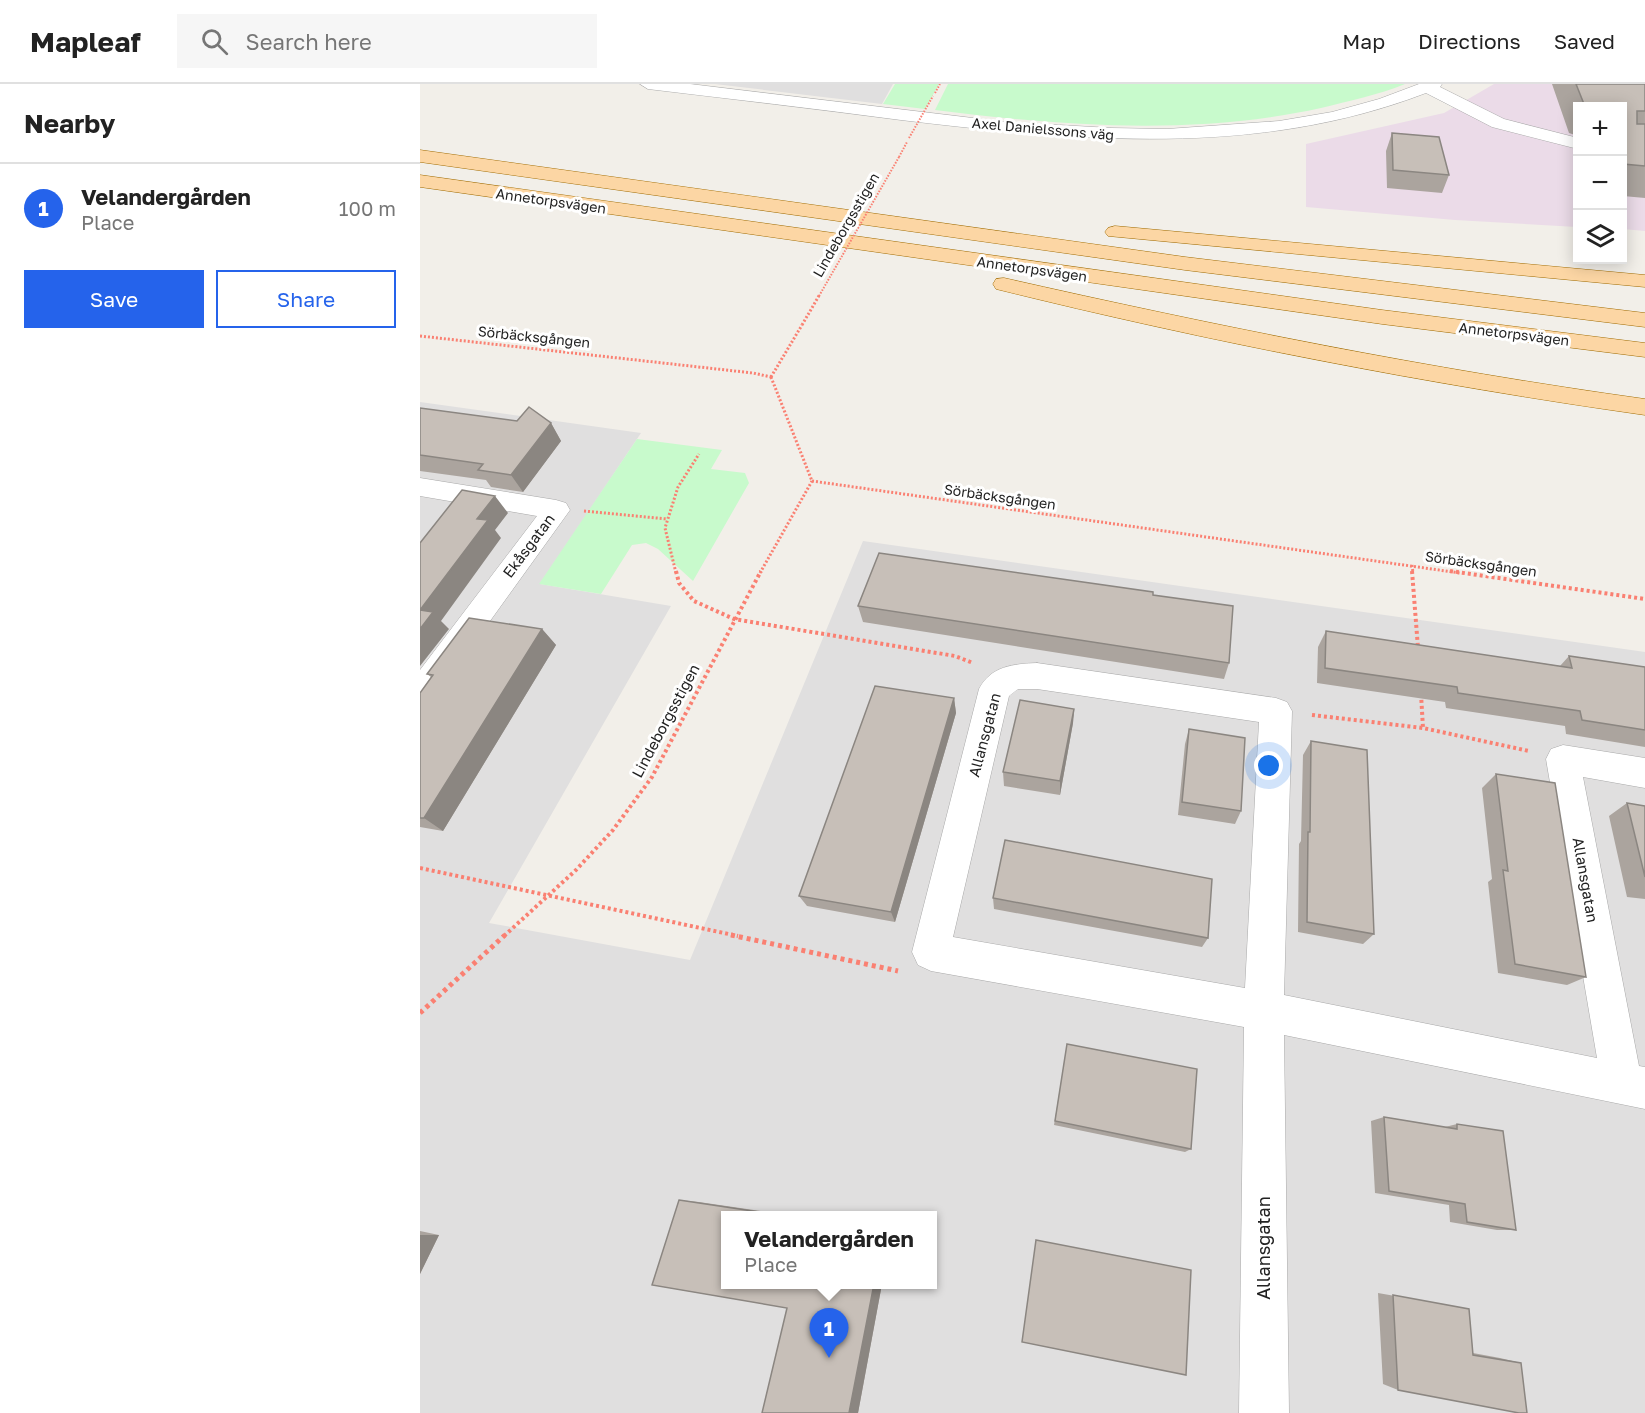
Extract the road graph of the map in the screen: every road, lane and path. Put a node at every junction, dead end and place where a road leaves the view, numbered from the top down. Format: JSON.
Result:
{"nodes":[{"id":1,"x":648,"y":84,"type":"edge"},
{"id":2,"x":940,"y":84,"type":"edge"},
{"id":3,"x":1431,"y":85,"type":"edge"},
{"id":4,"x":695,"y":87,"type":"edge"},
{"id":5,"x":1573,"y":143,"type":"edge"},
{"id":6,"x":420,"y":156,"type":"edge"},
{"id":7,"x":532,"y":171,"type":"junction"},
{"id":8,"x":420,"y":182,"type":"edge"},
{"id":9,"x":620,"y":211,"type":"junction"},
{"id":10,"x":1064,"y":227,"type":"dead end"},
{"id":11,"x":1100,"y":231,"type":"dead end"},
{"id":12,"x":1645,"y":281,"type":"edge"},
{"id":13,"x":1645,"y":320,"type":"edge"},
{"id":14,"x":420,"y":336,"type":"edge"},
{"id":15,"x":1645,"y":350,"type":"edge"},
{"id":16,"x":771,"y":377,"type":"junction"},
{"id":17,"x":1645,"y":407,"type":"edge"},
{"id":18,"x":699,"y":454,"type":"dead end"},
{"id":19,"x":812,"y":481,"type":"junction"},
{"id":20,"x":420,"y":487,"type":"edge"},
{"id":21,"x":556,"y":510,"type":"junction"},
{"id":22,"x":667,"y":519,"type":"junction"},
{"id":23,"x":1412,"y":565,"type":"junction"},
{"id":24,"x":1645,"y":599,"type":"edge"},
{"id":25,"x":734,"y":619,"type":"junction"},
{"id":26,"x":1419,"y":658,"type":"edge"},
{"id":27,"x":1011,"y":677,"type":"junction"},
{"id":28,"x":1421,"y":693,"type":"edge"},
{"id":29,"x":420,"y":694,"type":"edge"},
{"id":30,"x":1276,"y":711,"type":"junction"},
{"id":31,"x":1423,"y":728,"type":"junction"},
{"id":32,"x":1563,"y":759,"type":"junction"},
{"id":33,"x":1645,"y":773,"type":"edge"},
{"id":34,"x":420,"y":868,"type":"edge"},
{"id":35,"x":548,"y":896,"type":"junction"},
{"id":36,"x":931,"y":951,"type":"junction"},
{"id":37,"x":1264,"y":1011,"type":"junction"},
{"id":38,"x":420,"y":1013,"type":"edge"},
{"id":39,"x":1633,"y":1086,"type":"edge"},
{"id":40,"x":1264,"y":1413,"type":"edge"}],
"edges":[{"from":1,"to":4,"type":"street","name":"Axel Danielssons väg"},
{"from":2,"to":16,"type":"path","name":"Lindeborgsstigen","bridge":true},
{"from":3,"to":4,"type":"street","name":"Axel Danielssons väg"},
{"from":3,"to":5,"type":"street"},
{"from":6,"to":7,"type":"main road","name":"Annetorpsvägen"},
{"from":7,"to":10,"type":"main road"},
{"from":7,"to":13,"type":"main road","name":"Annetorpsvägen"},
{"from":8,"to":9,"type":"main road","name":"Annetorpsvägen"},
{"from":9,"to":15,"type":"main road","name":"Annetorpsvägen"},
{"from":9,"to":17,"type":"main road"},
{"from":11,"to":12,"type":"main road"},
{"from":14,"to":16,"type":"path","name":"Sörbäcksgången"},
{"from":16,"to":19,"type":"path"},
{"from":18,"to":22,"type":"path"},
{"from":19,"to":23,"type":"path","name":"Sörbäcksgången"},
{"from":19,"to":25,"type":"path","name":"Lindeborgsstigen"},
{"from":20,"to":21,"type":"street","name":"Ekåsgatan"},
{"from":21,"to":22,"type":"path"},
{"from":21,"to":29,"type":"street","name":"Ekåsgatan"},
{"from":22,"to":25,"type":"path"},
{"from":23,"to":24,"type":"path","name":"Sörbäcksgången"},
{"from":23,"to":26,"type":"path"},
{"from":25,"to":27,"type":"path"},
{"from":25,"to":35,"type":"path","name":"Lindeborgsstigen"},
{"from":27,"to":30,"type":"street","name":"Allansgatan"},
{"from":27,"to":36,"type":"street","name":"Allansgatan"},
{"from":28,"to":31,"type":"path"},
{"from":30,"to":31,"type":"path"},
{"from":30,"to":37,"type":"street","name":"Allansgatan"},
{"from":31,"to":32,"type":"path"},
{"from":32,"to":33,"type":"street"},
{"from":32,"to":39,"type":"street","name":"Allansgatan"},
{"from":34,"to":35,"type":"path"},
{"from":35,"to":36,"type":"path"},
{"from":35,"to":38,"type":"path","name":"Lindeborgsstigen"},
{"from":36,"to":37,"type":"street","name":"Allansgatan"},
{"from":37,"to":39,"type":"street","name":"Allansgatan"},
{"from":37,"to":40,"type":"street","name":"Allansgatan"}]}
